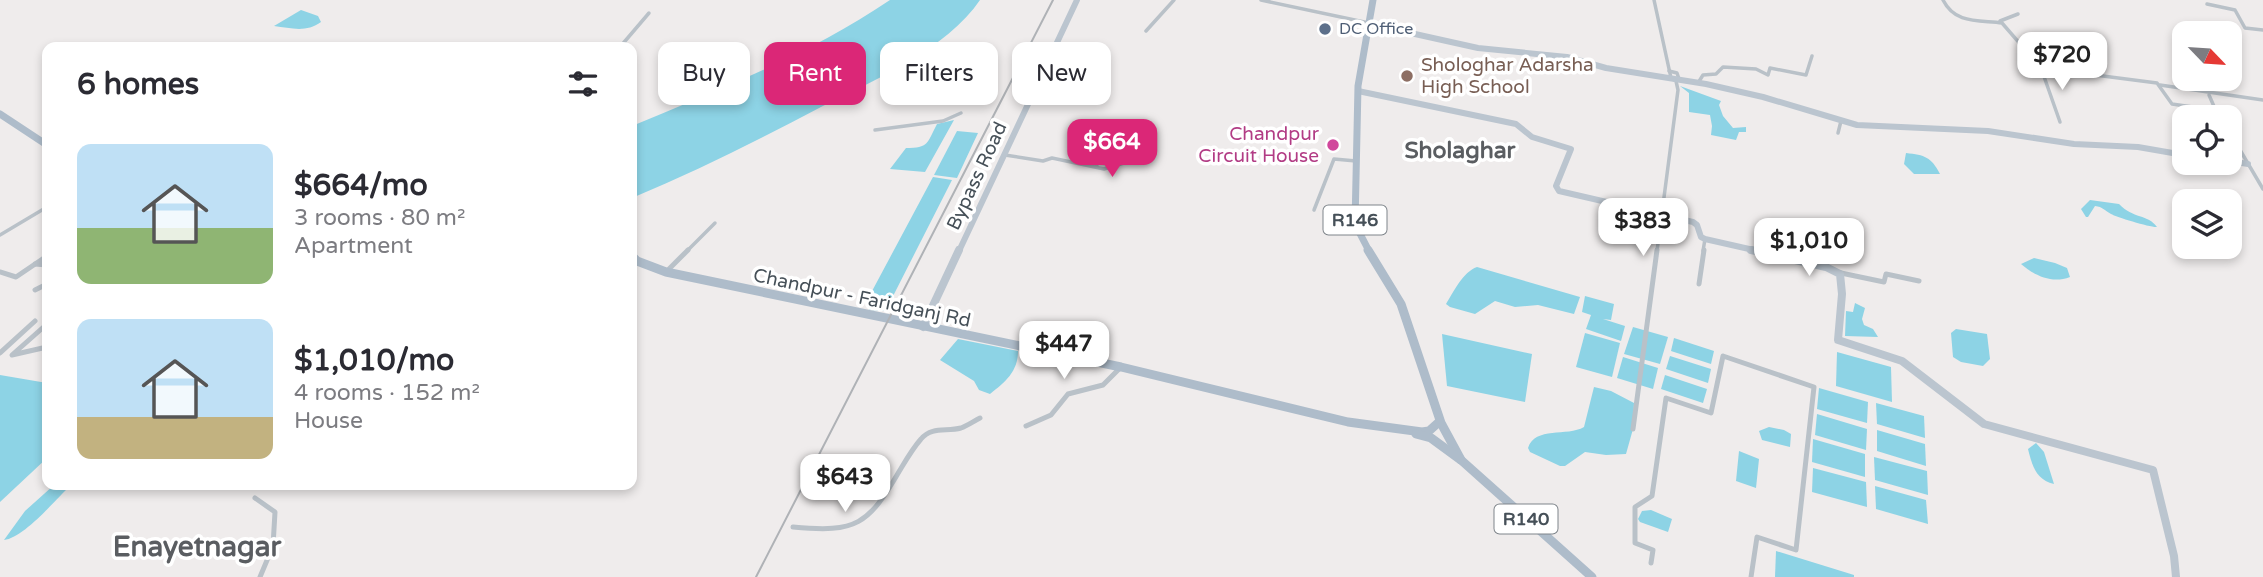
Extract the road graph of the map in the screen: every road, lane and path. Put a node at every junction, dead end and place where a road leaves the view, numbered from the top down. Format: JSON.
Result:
{"nodes":[{"id":1,"x":1077,"y":0,"type":"edge"},
{"id":2,"x":1174,"y":0,"type":"edge"},
{"id":3,"x":1261,"y":0,"type":"edge"},
{"id":4,"x":1373,"y":0,"type":"edge"},
{"id":5,"x":1654,"y":0,"type":"edge"},
{"id":6,"x":1943,"y":0,"type":"edge"},
{"id":7,"x":2207,"y":4,"type":"dead end"},
{"id":8,"x":649,"y":13,"type":"dead end"},
{"id":9,"x":2018,"y":13,"type":"dead end"},
{"id":10,"x":2000,"y":22,"type":"junction"},
{"id":11,"x":1370,"y":24,"type":"junction"},
{"id":12,"x":2263,"y":30,"type":"edge"},
{"id":13,"x":1146,"y":31,"type":"dead end"},
{"id":14,"x":624,"y":42,"type":"edge"},
{"id":15,"x":1812,"y":56,"type":"dead end"},
{"id":16,"x":2041,"y":68,"type":"junction"},
{"id":17,"x":1670,"y":74,"type":"junction"},
{"id":18,"x":1698,"y":83,"type":"junction"},
{"id":19,"x":2159,"y":85,"type":"junction"},
{"id":20,"x":1358,"y":91,"type":"junction"},
{"id":21,"x":2208,"y":94,"type":"junction"},
{"id":22,"x":2263,"y":100,"type":"edge"},
{"id":23,"x":2178,"y":105,"type":"edge"},
{"id":24,"x":2213,"y":105,"type":"edge"},
{"id":25,"x":961,"y":113,"type":"dead end"},
{"id":26,"x":0,"y":114,"type":"edge"},
{"id":27,"x":1842,"y":121,"type":"junction"},
{"id":28,"x":2060,"y":122,"type":"dead end"},
{"id":29,"x":874,"y":130,"type":"dead end"},
{"id":30,"x":1838,"y":133,"type":"dead end"},
{"id":31,"x":42,"y":142,"type":"edge"},
{"id":32,"x":1112,"y":145,"type":"dead end"},
{"id":33,"x":2172,"y":153,"type":"edge"},
{"id":34,"x":2242,"y":154,"type":"edge"},
{"id":35,"x":1004,"y":155,"type":"junction"},
{"id":36,"x":1356,"y":161,"type":"junction"},
{"id":37,"x":1127,"y":162,"type":"dead end"},
{"id":38,"x":2242,"y":163,"type":"edge"},
{"id":39,"x":2248,"y":164,"type":"junction"},
{"id":40,"x":1096,"y":166,"type":"junction"},
{"id":41,"x":2263,"y":190,"type":"edge"},
{"id":42,"x":42,"y":210,"type":"edge"},
{"id":43,"x":1314,"y":210,"type":"dead end"},
{"id":44,"x":715,"y":223,"type":"dead end"},
{"id":45,"x":0,"y":235,"type":"edge"},
{"id":46,"x":1705,"y":239,"type":"junction"},
{"id":47,"x":42,"y":259,"type":"edge"},
{"id":48,"x":637,"y":260,"type":"edge"},
{"id":49,"x":35,"y":264,"type":"junction"},
{"id":50,"x":42,"y":265,"type":"edge"},
{"id":51,"x":0,"y":272,"type":"edge"},
{"id":52,"x":666,"y":272,"type":"junction"},
{"id":53,"x":1840,"y":274,"type":"junction"},
{"id":54,"x":1919,"y":281,"type":"dead end"},
{"id":55,"x":1699,"y":284,"type":"dead end"},
{"id":56,"x":42,"y":286,"type":"edge"},
{"id":57,"x":35,"y":290,"type":"dead end"},
{"id":58,"x":35,"y":321,"type":"dead end"},
{"id":59,"x":923,"y":327,"type":"junction"},
{"id":60,"x":42,"y":328,"type":"edge"},
{"id":61,"x":42,"y":349,"type":"edge"},
{"id":62,"x":0,"y":354,"type":"edge"},
{"id":63,"x":12,"y":355,"type":"junction"},
{"id":64,"x":1121,"y":368,"type":"junction"},
{"id":65,"x":980,"y":418,"type":"dead end"},
{"id":66,"x":1439,"y":422,"type":"junction"},
{"id":67,"x":1026,"y":426,"type":"dead end"},
{"id":68,"x":1633,"y":429,"type":"dead end"},
{"id":69,"x":1410,"y":432,"type":"junction"},
{"id":70,"x":1461,"y":460,"type":"junction"},
{"id":71,"x":255,"y":498,"type":"dead end"},
{"id":72,"x":793,"y":527,"type":"dead end"},
{"id":73,"x":1651,"y":563,"type":"dead end"},
{"id":74,"x":260,"y":577,"type":"edge"},
{"id":75,"x":1592,"y":577,"type":"edge"},
{"id":76,"x":1751,"y":577,"type":"edge"},
{"id":77,"x":2176,"y":577,"type":"edge"}],
"edges":[{"from":1,"to":35,"type":"street","name":"Bypass Road"},
{"from":2,"to":13,"type":"street"},
{"from":3,"to":11,"type":"street"},
{"from":4,"to":11,"type":"main road","number":"R146"},
{"from":5,"to":17,"type":"street"},
{"from":6,"to":10,"type":"street"},
{"from":7,"to":12,"type":"street"},
{"from":8,"to":14,"type":"street"},
{"from":9,"to":10,"type":"street"},
{"from":10,"to":16,"type":"street"},
{"from":11,"to":17,"type":"street"},
{"from":11,"to":20,"type":"main road","number":"R146"},
{"from":15,"to":18,"type":"street"},
{"from":16,"to":19,"type":"street"},
{"from":16,"to":28,"type":"street"},
{"from":17,"to":18,"type":"street"},
{"from":17,"to":68,"type":"street"},
{"from":18,"to":27,"type":"street"},
{"from":19,"to":21,"type":"street"},
{"from":19,"to":23,"type":"street"},
{"from":20,"to":36,"type":"main road","number":"R146"},
{"from":20,"to":46,"type":"street"},
{"from":21,"to":22,"type":"street"},
{"from":21,"to":24,"type":"street"},
{"from":25,"to":29,"type":"street"},
{"from":26,"to":31,"type":"main road"},
{"from":27,"to":30,"type":"street"},
{"from":27,"to":33,"type":"street"},
{"from":32,"to":40,"type":"street"},
{"from":34,"to":39,"type":"street"},
{"from":35,"to":40,"type":"street"},
{"from":35,"to":59,"type":"street","name":"Bypass Road"},
{"from":36,"to":43,"type":"street"},
{"from":36,"to":66,"type":"main road","number":"R146"},
{"from":37,"to":40,"type":"street"},
{"from":38,"to":39,"type":"street"},
{"from":39,"to":41,"type":"street"},
{"from":42,"to":45,"type":"street"},
{"from":44,"to":52,"type":"street"},
{"from":46,"to":53,"type":"street"},
{"from":46,"to":55,"type":"street"},
{"from":47,"to":49,"type":"street"},
{"from":48,"to":52,"type":"main road","name":"Chandpur - Faridganj Rd","number":"R140"},
{"from":49,"to":50,"type":"street"},
{"from":49,"to":51,"type":"street"},
{"from":52,"to":59,"type":"main road","name":"Chandpur - Faridganj Rd","number":"R140"},
{"from":53,"to":54,"type":"street"},
{"from":53,"to":77,"type":"street"},
{"from":56,"to":57,"type":"street"},
{"from":58,"to":62,"type":"street"},
{"from":59,"to":64,"type":"main road","name":"Chandpur - Faridganj Rd","number":"R140"},
{"from":60,"to":63,"type":"street"},
{"from":61,"to":63,"type":"street"},
{"from":62,"to":63,"type":"street"},
{"from":64,"to":67,"type":"street"},
{"from":64,"to":69,"type":"main road","name":"Chandpur - Faridganj Rd","number":"R140"},
{"from":65,"to":72,"type":"street"},
{"from":66,"to":69,"type":"main road","number":"R140"},
{"from":66,"to":70,"type":"main road","number":"R140"},
{"from":69,"to":70,"type":"main road","number":"R140"},
{"from":70,"to":75,"type":"main road","number":"R140"},
{"from":71,"to":74,"type":"street"},
{"from":73,"to":76,"type":"street"}]}
